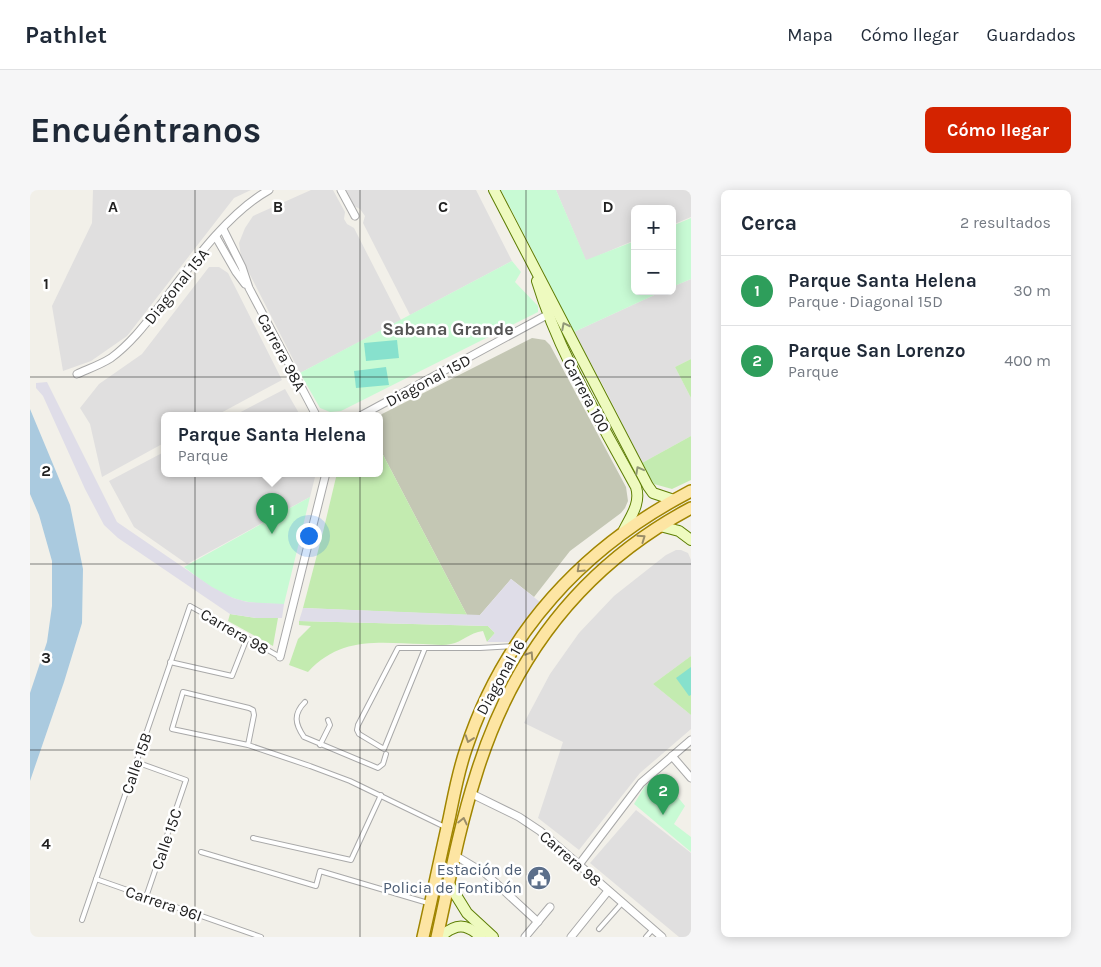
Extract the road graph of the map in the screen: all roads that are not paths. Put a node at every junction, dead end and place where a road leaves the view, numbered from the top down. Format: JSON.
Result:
{"nodes":[{"id":1,"x":269,"y":190,"type":"edge"},
{"id":2,"x":341,"y":190,"type":"edge"},
{"id":3,"x":494,"y":190,"type":"edge"},
{"id":4,"x":355,"y":216,"type":"dead end"},
{"id":5,"x":223,"y":229,"type":"junction"},
{"id":6,"x":216,"y":237,"type":"junction"},
{"id":7,"x":529,"y":256,"type":"junction"},
{"id":8,"x":249,"y":288,"type":"junction"},
{"id":9,"x":547,"y":316,"type":"junction"},
{"id":10,"x":77,"y":374,"type":"dead end"},
{"id":11,"x":314,"y":412,"type":"edge"},
{"id":12,"x":368,"y":412,"type":"edge"},
{"id":13,"x":613,"y":421,"type":"junction"},
{"id":14,"x":603,"y":426,"type":"junction"},
{"id":15,"x":325,"y":477,"type":"edge"},
{"id":16,"x":691,"y":491,"type":"edge"},
{"id":17,"x":674,"y":500,"type":"junction"},
{"id":18,"x":691,"y":508,"type":"edge"},
{"id":19,"x":660,"y":526,"type":"junction"},
{"id":20,"x":624,"y":530,"type":"junction"},
{"id":21,"x":691,"y":540,"type":"edge"},
{"id":22,"x":190,"y":606,"type":"joint"},
{"id":23,"x":247,"y":638,"type":"junction"},
{"id":24,"x":516,"y":646,"type":"junction"},
{"id":25,"x":425,"y":648,"type":"junction"},
{"id":26,"x":280,"y":657,"type":"joint"},
{"id":27,"x":170,"y":662,"type":"junction"},
{"id":28,"x":305,"y":702,"type":"dead end"},
{"id":29,"x":328,"y":720,"type":"dead end"},
{"id":30,"x":691,"y":740,"type":"edge"},
{"id":31,"x":248,"y":745,"type":"junction"},
{"id":32,"x":320,"y":745,"type":"junction"},
{"id":33,"x":386,"y":754,"type":"dead end"},
{"id":34,"x":672,"y":756,"type":"junction"},
{"id":35,"x":136,"y":762,"type":"junction"},
{"id":36,"x":691,"y":778,"type":"edge"},
{"id":37,"x":470,"y":793,"type":"junction"},
{"id":38,"x":381,"y":795,"type":"junction"},
{"id":39,"x":446,"y":828,"type":"junction"},
{"id":40,"x":252,"y":838,"type":"dead end"},
{"id":41,"x":201,"y":852,"type":"dead end"},
{"id":42,"x":456,"y":856,"type":"junction"},
{"id":43,"x":578,"y":866,"type":"junction"},
{"id":44,"x":96,"y":879,"type":"junction"},
{"id":45,"x":449,"y":884,"type":"junction"},
{"id":46,"x":608,"y":891,"type":"junction"},
{"id":47,"x":146,"y":897,"type":"junction"},
{"id":48,"x":622,"y":903,"type":"junction"},
{"id":49,"x":430,"y":904,"type":"junction"},
{"id":50,"x":550,"y":907,"type":"dead end"},
{"id":51,"x":82,"y":920,"type":"dead end"},
{"id":52,"x":538,"y":922,"type":"junction"},
{"id":53,"x":599,"y":929,"type":"dead end"},
{"id":54,"x":653,"y":929,"type":"junction"},
{"id":55,"x":261,"y":937,"type":"edge"},
{"id":56,"x":423,"y":937,"type":"edge"},
{"id":57,"x":439,"y":937,"type":"edge"},
{"id":58,"x":481,"y":937,"type":"edge"},
{"id":59,"x":492,"y":937,"type":"edge"},
{"id":60,"x":526,"y":937,"type":"edge"},
{"id":61,"x":571,"y":937,"type":"edge"},
{"id":62,"x":646,"y":937,"type":"edge"},
{"id":63,"x":662,"y":937,"type":"edge"}],
"edges":[{"from":1,"to":5,"type":"street","name":"Diagonal 15A"},
{"from":2,"to":4,"type":"street"},
{"from":3,"to":7,"type":"street","name":"Carrera 100"},
{"from":5,"to":6,"type":"street","name":"Diagonal 15A"},
{"from":5,"to":8,"type":"street","name":"Carrera 98A"},
{"from":6,"to":8,"type":"street","name":"Carrera 98A"},
{"from":6,"to":10,"type":"street","name":"Diagonal 15A"},
{"from":7,"to":9,"type":"street","name":"Carrera 100"},
{"from":13,"to":7,"type":"street","name":"Carrera 100","one_way":true},
{"from":8,"to":11,"type":"street","name":"Carrera 98A"},
{"from":9,"to":12,"type":"street","name":"Diagonal 15D"},
{"from":9,"to":14,"type":"street","name":"Carrera 100"},
{"from":13,"to":14,"type":"street"},
{"from":17,"to":13,"type":"street","name":"Carrera 100","one_way":true},
{"from":14,"to":20,"type":"street","name":"Carrera 100"},
{"from":15,"to":26,"type":"street"},
{"from":16,"to":17,"type":"main road","name":"Diagonal 16"},
{"from":17,"to":20,"type":"main road","name":"Diagonal 16"},
{"from":18,"to":19,"type":"main road","name":"Diagonal 16"},
{"from":19,"to":21,"type":"street"},
{"from":37,"to":19,"type":"main road","name":"Diagonal 16","one_way":true},
{"from":20,"to":24,"type":"main road","name":"Diagonal 16","one_way":true},
{"from":22,"to":23,"type":"lane","name":"Carrera 98"},
{"from":22,"to":27,"type":"lane","name":"Calle 15B"},
{"from":23,"to":26,"type":"lane","name":"Carrera 98"},
{"from":23,"to":27,"type":"lane"},
{"from":24,"to":25,"type":"lane"},
{"from":24,"to":39,"type":"main road","name":"Diagonal 16","one_way":true},
{"from":25,"to":25,"type":"lane"},
{"from":27,"to":35,"type":"lane","name":"Calle 15B"},
{"from":28,"to":32,"type":"lane"},
{"from":29,"to":32,"type":"lane"},
{"from":30,"to":34,"type":"street"},
{"from":31,"to":31,"type":"lane"},
{"from":31,"to":38,"type":"lane"},
{"from":32,"to":33,"type":"lane"},
{"from":34,"to":36,"type":"street"},
{"from":34,"to":43,"type":"street"},
{"from":35,"to":44,"type":"lane","name":"Calle 15B"},
{"from":35,"to":47,"type":"lane","name":"Calle 15C"},
{"from":42,"to":37,"type":"main road","name":"Diagonal 16","one_way":true},
{"from":37,"to":43,"type":"street","name":"Carrera 98"},
{"from":38,"to":39,"type":"lane"},
{"from":38,"to":40,"type":"lane"},
{"from":39,"to":49,"type":"main road","name":"Diagonal 16"},
{"from":41,"to":49,"type":"lane"},
{"from":42,"to":45,"type":"main road","name":"Diagonal 16"},
{"from":42,"to":52,"type":"street"},
{"from":43,"to":46,"type":"street","name":"Carrera 98"},
{"from":44,"to":47,"type":"lane","name":"Carrera 96I"},
{"from":44,"to":51,"type":"lane","name":"Calle 15B"},
{"from":45,"to":57,"type":"main road","name":"Diagonal 16"},
{"from":45,"to":59,"type":"street"},
{"from":46,"to":48,"type":"street","name":"Carrera 98"},
{"from":46,"to":61,"type":"street"},
{"from":47,"to":55,"type":"lane","name":"Carrera 96I"},
{"from":48,"to":53,"type":"lane"},
{"from":48,"to":54,"type":"street","name":"Carrera 98"},
{"from":49,"to":56,"type":"main road","name":"Diagonal 16"},
{"from":50,"to":52,"type":"street"},
{"from":52,"to":60,"type":"street"},
{"from":54,"to":62,"type":"lane"},
{"from":54,"to":63,"type":"street","name":"Carrera 98"},
{"from":57,"to":58,"type":"street"}]}
